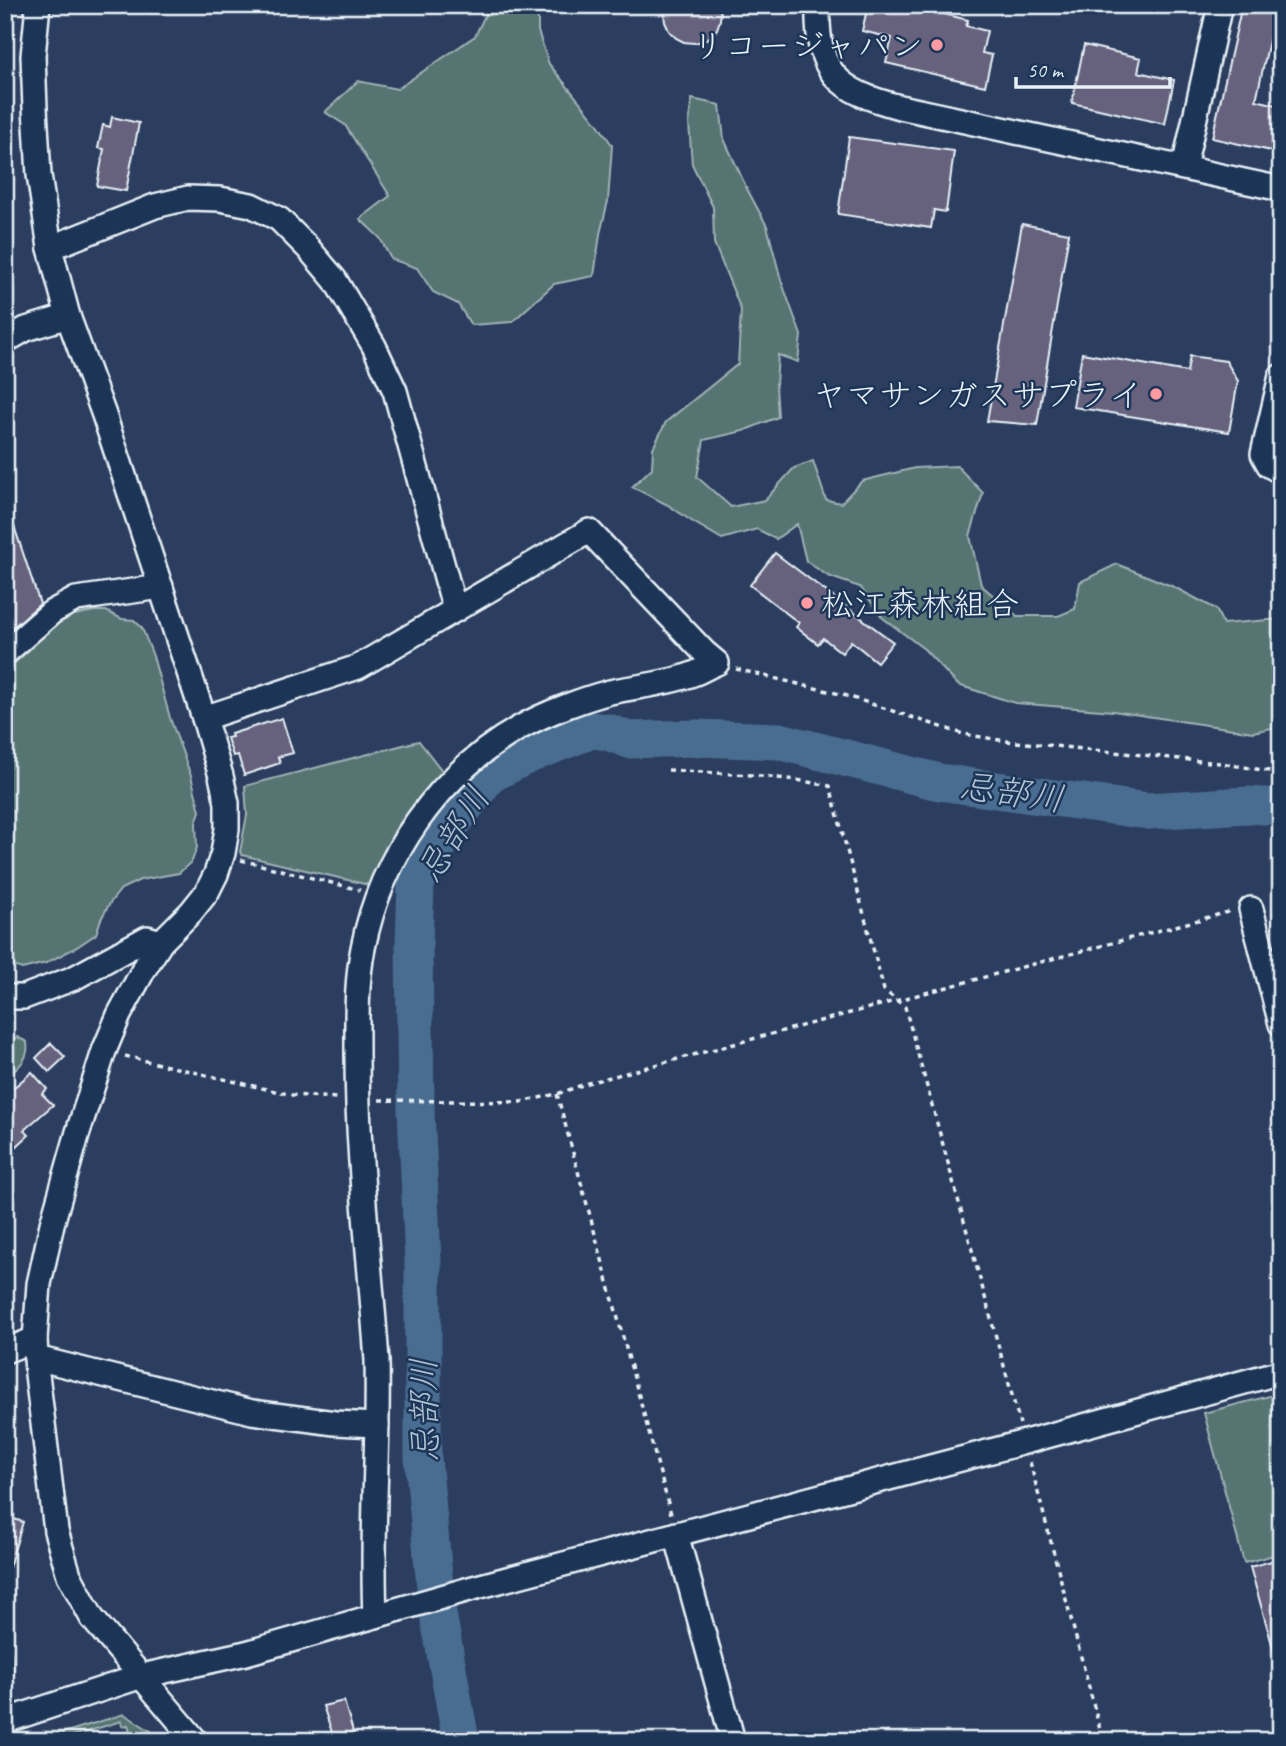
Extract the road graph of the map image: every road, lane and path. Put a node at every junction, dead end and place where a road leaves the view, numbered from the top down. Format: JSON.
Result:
{"nodes":[{"id":1,"x":38,"y":5,"type":"edge"},
{"id":2,"x":818,"y":5,"type":"edge"},
{"id":3,"x":1220,"y":5,"type":"edge"},
{"id":4,"x":1184,"y":167,"type":"junction"},
{"id":5,"x":1281,"y":189,"type":"edge"},
{"id":6,"x":50,"y":248,"type":"junction"},
{"id":7,"x":68,"y":316,"type":"junction"},
{"id":8,"x":5,"y":341,"type":"edge"},
{"id":9,"x":1281,"y":376,"type":"edge"},
{"id":10,"x":1281,"y":472,"type":"edge"},
{"id":11,"x":161,"y":587,"type":"junction"},
{"id":12,"x":455,"y":610,"type":"junction"},
{"id":13,"x":5,"y":653,"type":"edge"},
{"id":14,"x":717,"y":663,"type":"junction"},
{"id":15,"x":205,"y":718,"type":"junction"},
{"id":16,"x":668,"y":770,"type":"dead end"},
{"id":17,"x":1281,"y":773,"type":"edge"},
{"id":18,"x":233,"y":858,"type":"dead end"},
{"id":19,"x":379,"y":894,"type":"junction"},
{"id":20,"x":1251,"y":908,"type":"joint"},
{"id":21,"x":161,"y":943,"type":"junction"},
{"id":22,"x":5,"y":997,"type":"edge"},
{"id":23,"x":896,"y":1000,"type":"junction"},
{"id":24,"x":1281,"y":1024,"type":"edge"},
{"id":25,"x":104,"y":1051,"type":"junction"},
{"id":26,"x":557,"y":1094,"type":"junction"},
{"id":27,"x":358,"y":1100,"type":"junction"},
{"id":28,"x":36,"y":1349,"type":"junction"},
{"id":29,"x":5,"y":1351,"type":"edge"},
{"id":30,"x":1281,"y":1371,"type":"edge"},
{"id":31,"x":377,"y":1425,"type":"junction"},
{"id":32,"x":1025,"y":1442,"type":"junction"},
{"id":33,"x":676,"y":1534,"type":"junction"},
{"id":34,"x":378,"y":1615,"type":"junction"},
{"id":35,"x":142,"y":1676,"type":"junction"},
{"id":36,"x":5,"y":1721,"type":"edge"},
{"id":37,"x":196,"y":1741,"type":"edge"},
{"id":38,"x":733,"y":1741,"type":"edge"},
{"id":39,"x":1103,"y":1741,"type":"edge"}],
"edges":[{"from":1,"to":6,"type":"street"},
{"from":2,"to":4,"type":"street"},
{"from":3,"to":4,"type":"street"},
{"from":4,"to":5,"type":"street"},
{"from":6,"to":7,"type":"street"},
{"from":6,"to":12,"type":"street"},
{"from":7,"to":8,"type":"street"},
{"from":7,"to":11,"type":"street"},
{"from":9,"to":10,"type":"street"},
{"from":11,"to":13,"type":"street"},
{"from":11,"to":15,"type":"street"},
{"from":12,"to":14,"type":"street"},
{"from":12,"to":15,"type":"street"},
{"from":14,"to":17,"type":"path"},
{"from":14,"to":19,"type":"street"},
{"from":15,"to":21,"type":"street"},
{"from":16,"to":23,"type":"path"},
{"from":18,"to":19,"type":"path"},
{"from":19,"to":27,"type":"street"},
{"from":20,"to":23,"type":"path"},
{"from":20,"to":24,"type":"street"},
{"from":21,"to":22,"type":"street"},
{"from":21,"to":25,"type":"street"},
{"from":23,"to":26,"type":"path"},
{"from":23,"to":32,"type":"path"},
{"from":25,"to":27,"type":"path"},
{"from":25,"to":28,"type":"street"},
{"from":26,"to":27,"type":"path"},
{"from":26,"to":33,"type":"path"},
{"from":27,"to":31,"type":"street"},
{"from":28,"to":29,"type":"street"},
{"from":28,"to":31,"type":"street"},
{"from":28,"to":35,"type":"street"},
{"from":30,"to":32,"type":"street"},
{"from":31,"to":34,"type":"street"},
{"from":32,"to":33,"type":"street"},
{"from":32,"to":39,"type":"path"},
{"from":33,"to":34,"type":"street"},
{"from":33,"to":38,"type":"street"},
{"from":34,"to":35,"type":"street"},
{"from":35,"to":36,"type":"street"},
{"from":35,"to":37,"type":"street"}]}
